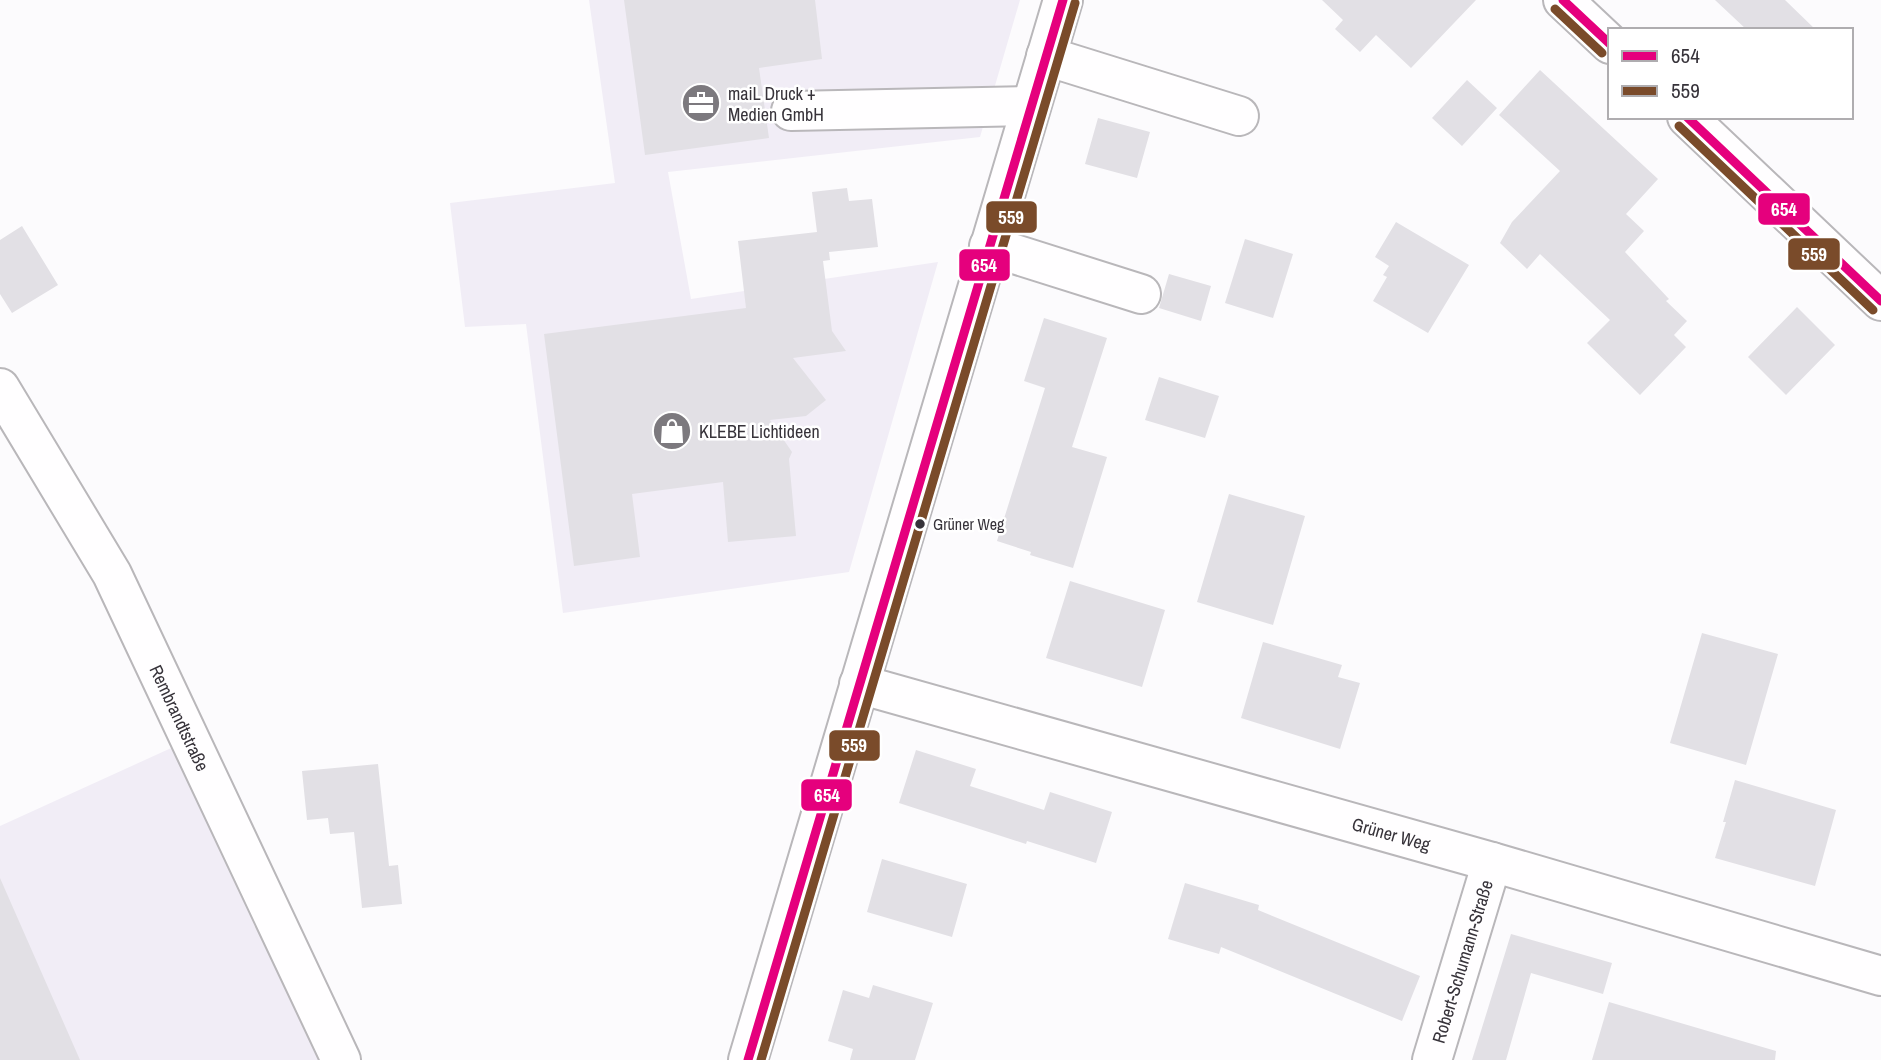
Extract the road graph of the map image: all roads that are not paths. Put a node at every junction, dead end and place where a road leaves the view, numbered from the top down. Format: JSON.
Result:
{"nodes":[{"id":1,"x":1063,"y":0,"type":"edge"},
{"id":2,"x":1563,"y":0,"type":"edge"},
{"id":3,"x":1608,"y":42,"type":"edge"},
{"id":4,"x":1046,"y":56,"type":"junction"},
{"id":5,"x":1031,"y":106,"type":"junction"},
{"id":6,"x":791,"y":111,"type":"dead end"},
{"id":7,"x":1239,"y":116,"type":"dead end"},
{"id":8,"x":1689,"y":119,"type":"edge"},
{"id":9,"x":989,"y":246,"type":"junction"},
{"id":10,"x":1141,"y":294,"type":"dead end"},
{"id":11,"x":1881,"y":301,"type":"edge"},
{"id":12,"x":0,"y":388,"type":"edge"},
{"id":13,"x":859,"y":684,"type":"junction"},
{"id":14,"x":1492,"y":862,"type":"junction"},
{"id":15,"x":1881,"y":976,"type":"edge"},
{"id":16,"x":341,"y":1060,"type":"edge"},
{"id":17,"x":748,"y":1060,"type":"edge"},
{"id":18,"x":1432,"y":1060,"type":"edge"}],
"edges":[{"from":1,"to":4,"type":"street"},
{"from":2,"to":3,"type":"street"},
{"from":4,"to":5,"type":"street"},
{"from":4,"to":7,"type":"street"},
{"from":5,"to":6,"type":"street"},
{"from":5,"to":9,"type":"street"},
{"from":8,"to":11,"type":"street"},
{"from":9,"to":10,"type":"street"},
{"from":9,"to":13,"type":"street"},
{"from":12,"to":16,"type":"street","name":"Rembrandtstraße"},
{"from":13,"to":14,"type":"street","name":"Grüner Weg"},
{"from":13,"to":17,"type":"street"},
{"from":14,"to":15,"type":"street","name":"Grüner Weg"},
{"from":14,"to":18,"type":"street","name":"Robert-Schumann-Straße"}]}
